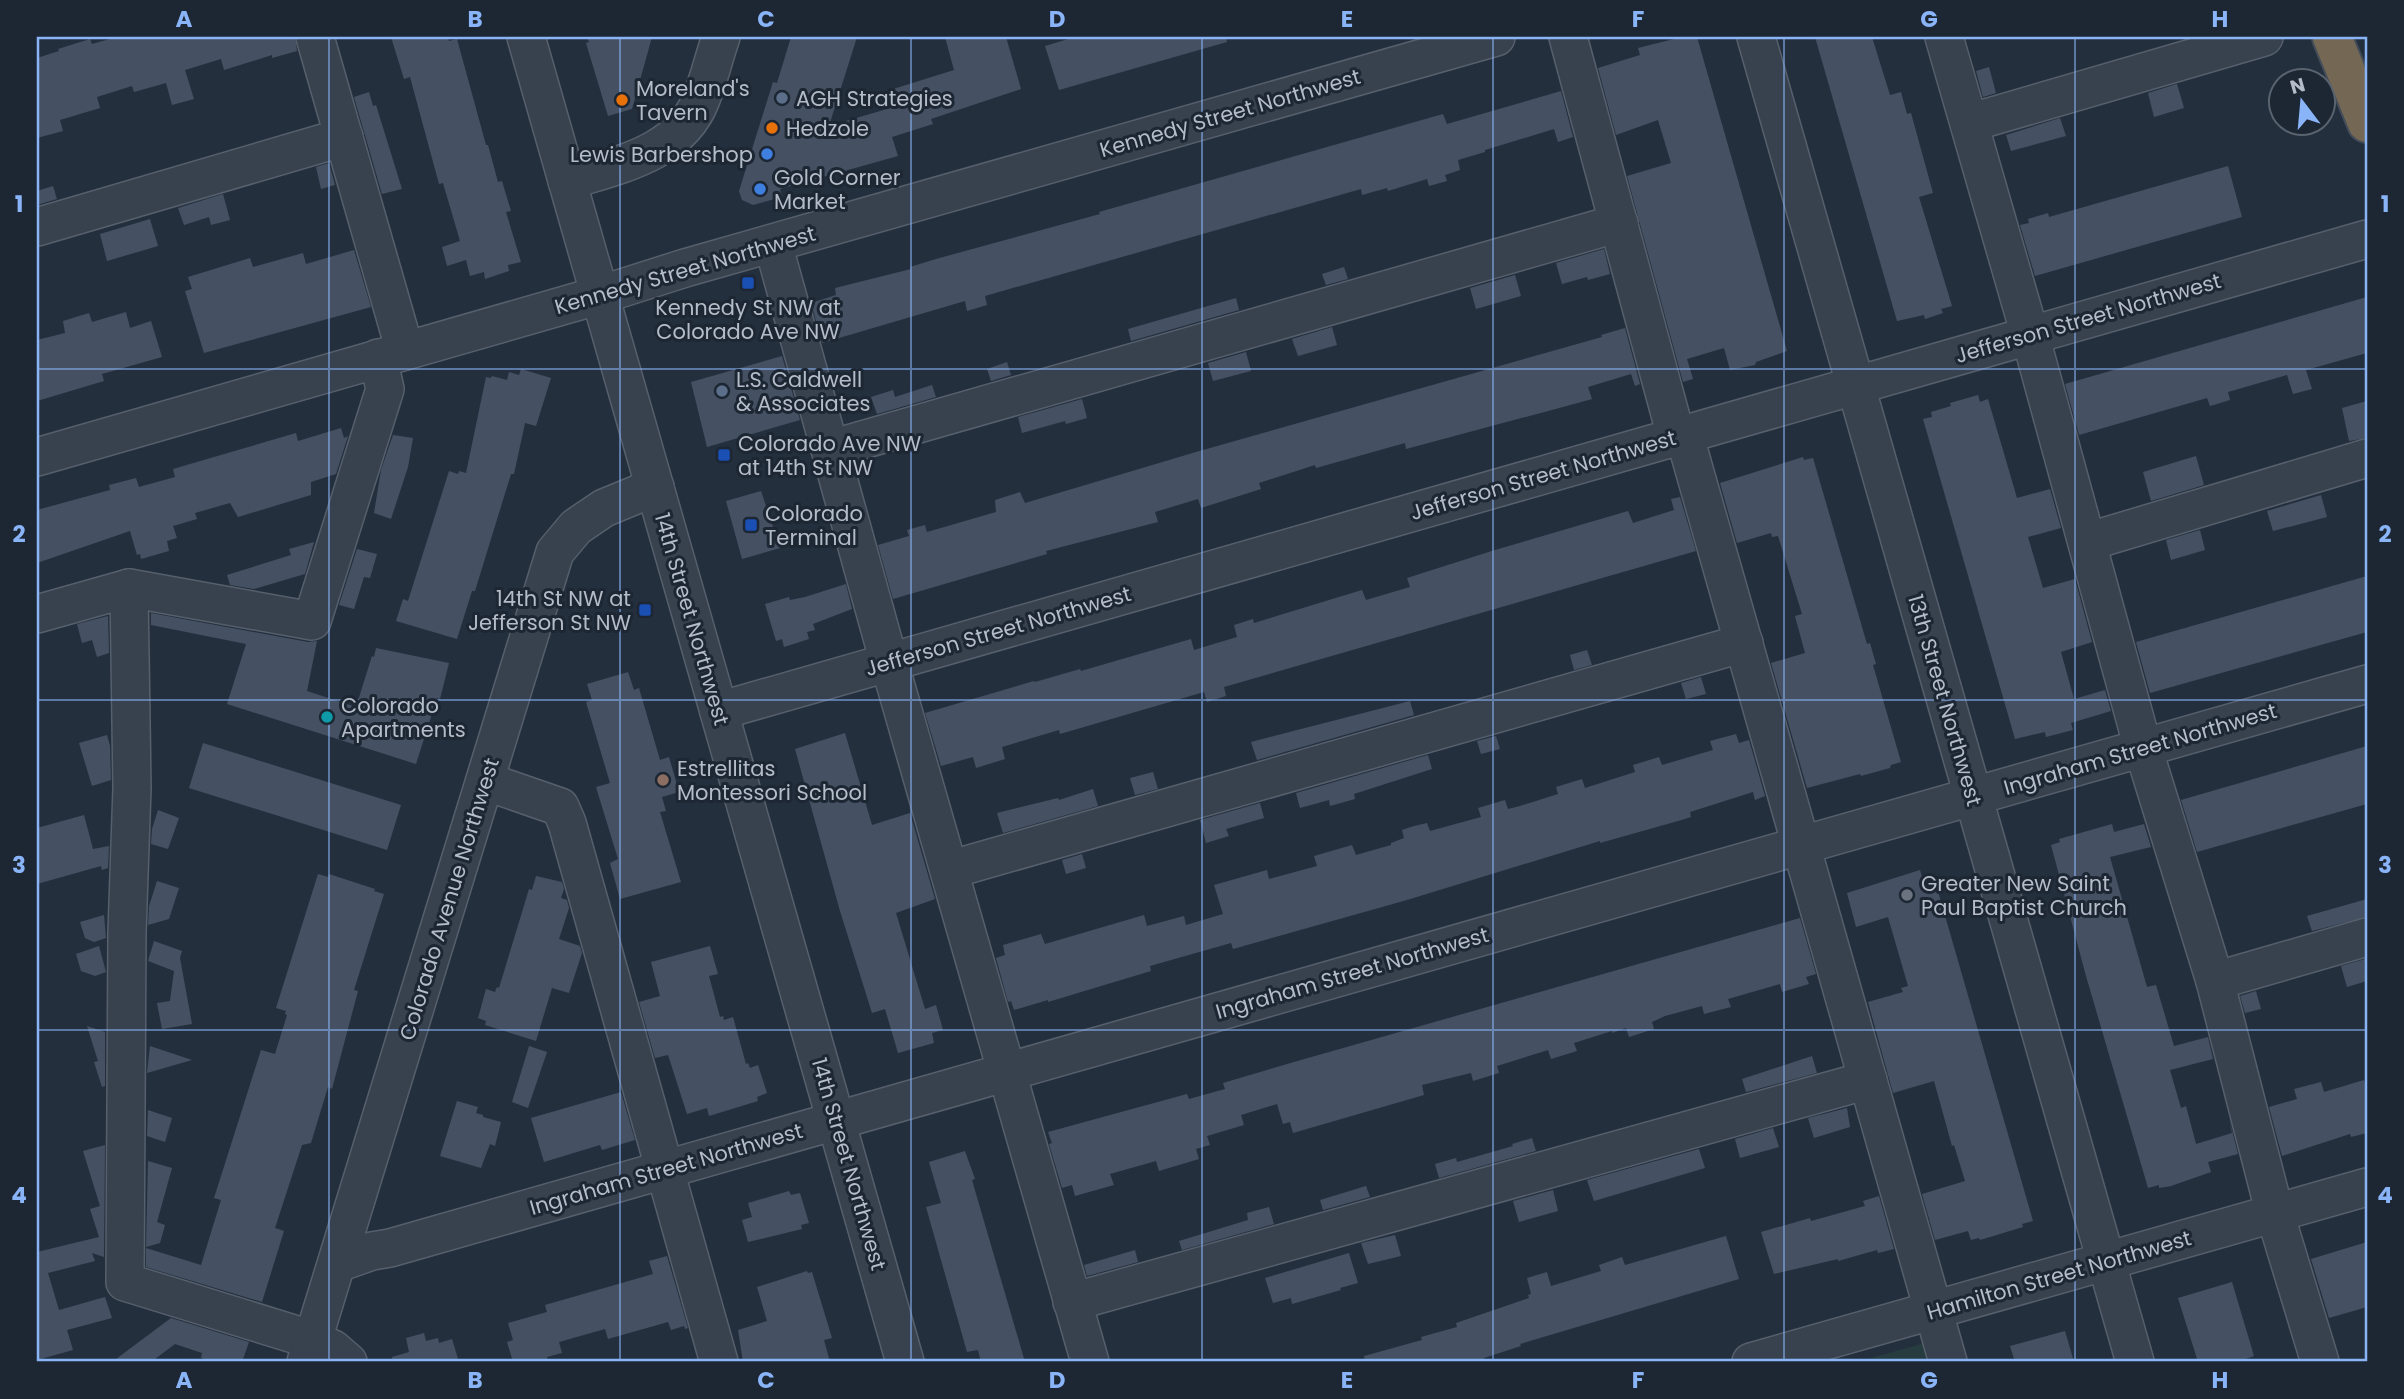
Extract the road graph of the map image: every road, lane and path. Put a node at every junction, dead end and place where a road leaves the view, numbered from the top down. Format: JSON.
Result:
{"nodes":[{"id":1,"x":315,"y":37,"type":"edge"},
{"id":2,"x":526,"y":37,"type":"edge"},
{"id":3,"x":721,"y":37,"type":"edge"},
{"id":4,"x":1496,"y":37,"type":"edge"},
{"id":5,"x":1568,"y":37,"type":"edge"},
{"id":6,"x":1756,"y":37,"type":"edge"},
{"id":7,"x":1944,"y":37,"type":"edge"},
{"id":8,"x":2264,"y":37,"type":"edge"},
{"id":9,"x":2332,"y":37,"type":"edge"},
{"id":10,"x":1969,"y":123,"type":"junction"},
{"id":11,"x":2367,"y":123,"type":"edge"},
{"id":12,"x":344,"y":137,"type":"junction"},
{"id":13,"x":567,"y":181,"type":"junction"},
{"id":14,"x":1619,"y":223,"type":"junction"},
{"id":15,"x":37,"y":227,"type":"edge"},
{"id":16,"x":2367,"y":239,"type":"edge"},
{"id":17,"x":773,"y":244,"type":"junction"},
{"id":18,"x":600,"y":295,"type":"junction"},
{"id":19,"x":2030,"y":335,"type":"junction"},
{"id":20,"x":392,"y":355,"type":"junction"},
{"id":21,"x":1856,"y":385,"type":"junction"},
{"id":22,"x":1680,"y":435,"type":"junction"},
{"id":23,"x":831,"y":449,"type":"junction"},
{"id":24,"x":37,"y":457,"type":"edge"},
{"id":25,"x":2367,"y":458,"type":"edge"},
{"id":26,"x":655,"y":487,"type":"junction"},
{"id":27,"x":2087,"y":542,"type":"junction"},
{"id":28,"x":129,"y":587,"type":"junction"},
{"id":29,"x":37,"y":614,"type":"edge"},
{"id":30,"x":1744,"y":643,"type":"junction"},
{"id":31,"x":889,"y":662,"type":"junction"},
{"id":32,"x":2367,"y":684,"type":"edge"},
{"id":33,"x":719,"y":711,"type":"junction"},
{"id":34,"x":2143,"y":748,"type":"junction"},
{"id":35,"x":485,"y":781,"type":"junction"},
{"id":36,"x":1973,"y":796,"type":"junction"},
{"id":37,"x":1801,"y":845,"type":"junction"},
{"id":38,"x":949,"y":870,"type":"junction"},
{"id":39,"x":2367,"y":937,"type":"edge"},
{"id":40,"x":2215,"y":981,"type":"junction"},
{"id":41,"x":1007,"y":1072,"type":"junction"},
{"id":42,"x":1868,"y":1080,"type":"junction"},
{"id":43,"x":836,"y":1121,"type":"junction"},
{"id":44,"x":663,"y":1170,"type":"junction"},
{"id":45,"x":2367,"y":1187,"type":"edge"},
{"id":46,"x":2275,"y":1213,"type":"junction"},
{"id":47,"x":2105,"y":1262,"type":"junction"},
{"id":48,"x":338,"y":1263,"type":"junction"},
{"id":49,"x":1072,"y":1302,"type":"junction"},
{"id":50,"x":1933,"y":1311,"type":"junction"},
{"id":51,"x":310,"y":1351,"type":"edge"},
{"id":52,"x":348,"y":1362,"type":"edge"},
{"id":53,"x":719,"y":1362,"type":"edge"},
{"id":54,"x":905,"y":1362,"type":"edge"},
{"id":55,"x":1090,"y":1362,"type":"edge"},
{"id":56,"x":1751,"y":1362,"type":"edge"},
{"id":57,"x":1948,"y":1362,"type":"edge"},
{"id":58,"x":2135,"y":1362,"type":"edge"},
{"id":59,"x":2320,"y":1362,"type":"edge"}],
"edges":[{"from":1,"to":12,"type":"street"},
{"from":2,"to":13,"type":"street","name":"14th Street Northwest"},
{"from":3,"to":13,"type":"street"},
{"from":4,"to":17,"type":"street","name":"Kennedy Street Northwest"},
{"from":5,"to":14,"type":"street"},
{"from":6,"to":21,"type":"street","name":"13th Street Northwest"},
{"from":7,"to":10,"type":"street"},
{"from":8,"to":10,"type":"street"},
{"from":9,"to":11,"type":"highway"},
{"from":10,"to":19,"type":"street"},
{"from":12,"to":15,"type":"street"},
{"from":12,"to":20,"type":"street"},
{"from":13,"to":18,"type":"street","name":"14th Street Northwest"},
{"from":14,"to":22,"type":"street"},
{"from":14,"to":23,"type":"street"},
{"from":16,"to":19,"type":"street","name":"Jefferson Street Northwest"},
{"from":17,"to":18,"type":"street","name":"Kennedy Street Northwest"},
{"from":17,"to":23,"type":"street"},
{"from":18,"to":20,"type":"street","name":"Kennedy Street Northwest"},
{"from":18,"to":26,"type":"street","name":"14th Street Northwest"},
{"from":19,"to":21,"type":"street","name":"Jefferson Street Northwest"},
{"from":19,"to":27,"type":"street"},
{"from":20,"to":24,"type":"street","name":"Kennedy Street Northwest"},
{"from":20,"to":28,"type":"street"},
{"from":21,"to":22,"type":"street","name":"Jefferson Street Northwest"},
{"from":21,"to":36,"type":"street","name":"13th Street Northwest"},
{"from":22,"to":30,"type":"street"},
{"from":22,"to":31,"type":"street","name":"Jefferson Street Northwest"},
{"from":23,"to":31,"type":"street"},
{"from":25,"to":27,"type":"street"},
{"from":26,"to":33,"type":"street","name":"14th Street Northwest"},
{"from":26,"to":35,"type":"street","name":"Colorado Avenue Northwest"},
{"from":27,"to":34,"type":"street"},
{"from":28,"to":29,"type":"street"},
{"from":28,"to":51,"type":"street"},
{"from":30,"to":37,"type":"street"},
{"from":30,"to":38,"type":"street"},
{"from":31,"to":33,"type":"street","name":"Jefferson Street Northwest"},
{"from":31,"to":38,"type":"street"},
{"from":32,"to":34,"type":"street","name":"Ingraham Street Northwest"},
{"from":33,"to":43,"type":"street","name":"14th Street Northwest"},
{"from":34,"to":36,"type":"street","name":"Ingraham Street Northwest"},
{"from":34,"to":40,"type":"street"},
{"from":35,"to":44,"type":"street"},
{"from":35,"to":48,"type":"street","name":"Colorado Avenue Northwest"},
{"from":36,"to":37,"type":"street","name":"Ingraham Street Northwest"},
{"from":36,"to":47,"type":"street","name":"13th Street Northwest"},
{"from":37,"to":41,"type":"street","name":"Ingraham Street Northwest"},
{"from":37,"to":42,"type":"street"},
{"from":38,"to":41,"type":"street"},
{"from":39,"to":40,"type":"street"},
{"from":40,"to":46,"type":"street"},
{"from":41,"to":43,"type":"street","name":"Ingraham Street Northwest"},
{"from":41,"to":49,"type":"street"},
{"from":42,"to":49,"type":"street"},
{"from":42,"to":50,"type":"street"},
{"from":43,"to":44,"type":"street","name":"Ingraham Street Northwest"},
{"from":43,"to":54,"type":"street","name":"14th Street Northwest"},
{"from":44,"to":48,"type":"street","name":"Ingraham Street Northwest"},
{"from":44,"to":53,"type":"street"},
{"from":45,"to":46,"type":"street","name":"Hamilton Street Northwest"},
{"from":46,"to":47,"type":"street","name":"Hamilton Street Northwest"},
{"from":46,"to":59,"type":"street"},
{"from":47,"to":50,"type":"street","name":"Hamilton Street Northwest"},
{"from":47,"to":58,"type":"street","name":"13th Street Northwest"},
{"from":48,"to":51,"type":"street","name":"Colorado Avenue Northwest"},
{"from":49,"to":55,"type":"street"},
{"from":50,"to":56,"type":"street","name":"Hamilton Street Northwest"},
{"from":50,"to":57,"type":"street"},
{"from":51,"to":52,"type":"street"}]}
